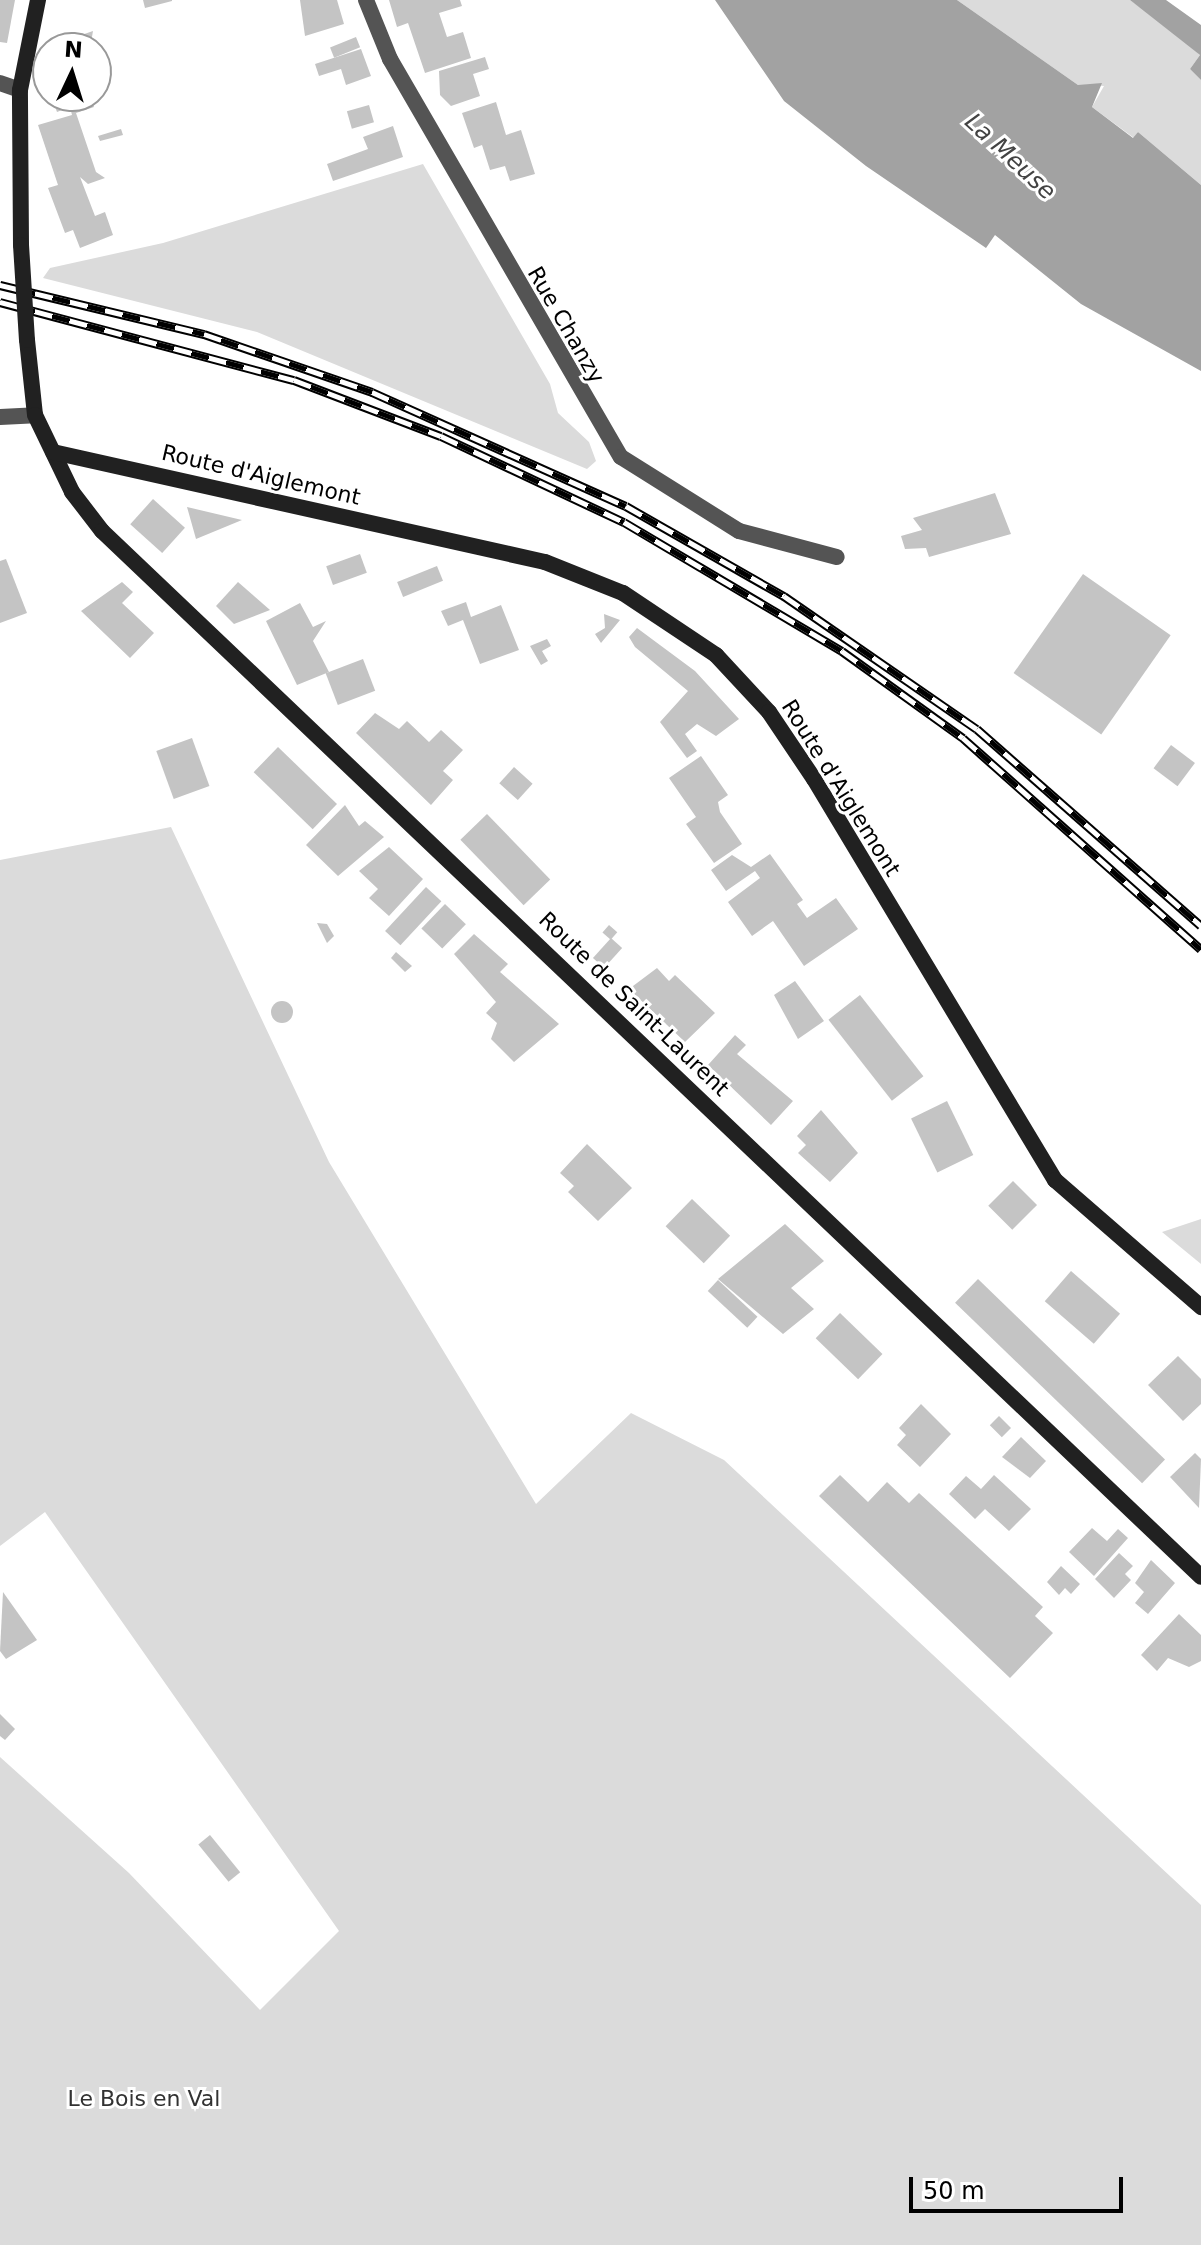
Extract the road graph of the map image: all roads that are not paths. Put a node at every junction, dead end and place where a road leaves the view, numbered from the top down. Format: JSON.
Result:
{"nodes":[{"id":1,"x":38,"y":0,"type":"edge"},
{"id":2,"x":366,"y":0,"type":"edge"},
{"id":3,"x":0,"y":83,"type":"edge"},
{"id":4,"x":20,"y":90,"type":"junction"},
{"id":5,"x":35,"y":415,"type":"junction"},
{"id":6,"x":0,"y":417,"type":"edge"},
{"id":7,"x":53,"y":452,"type":"junction"},
{"id":8,"x":837,"y":557,"type":"dead end"},
{"id":9,"x":1201,"y":1307,"type":"edge"},
{"id":10,"x":1201,"y":1577,"type":"edge"}],
"edges":[{"from":1,"to":4,"type":"street","name":"Route de Saint-Laurent"},
{"from":2,"to":8,"type":"street","name":"Rue Chanzy"},
{"from":3,"to":4,"type":"street"},
{"from":4,"to":5,"type":"street","name":"Route de Saint-Laurent","bridge":true},
{"from":5,"to":6,"type":"street"},
{"from":5,"to":7,"type":"street","name":"Route de Saint-Laurent"},
{"from":7,"to":9,"type":"street","name":"Route d'Aiglemont"},
{"from":7,"to":10,"type":"street","name":"Route de Saint-Laurent"}]}
